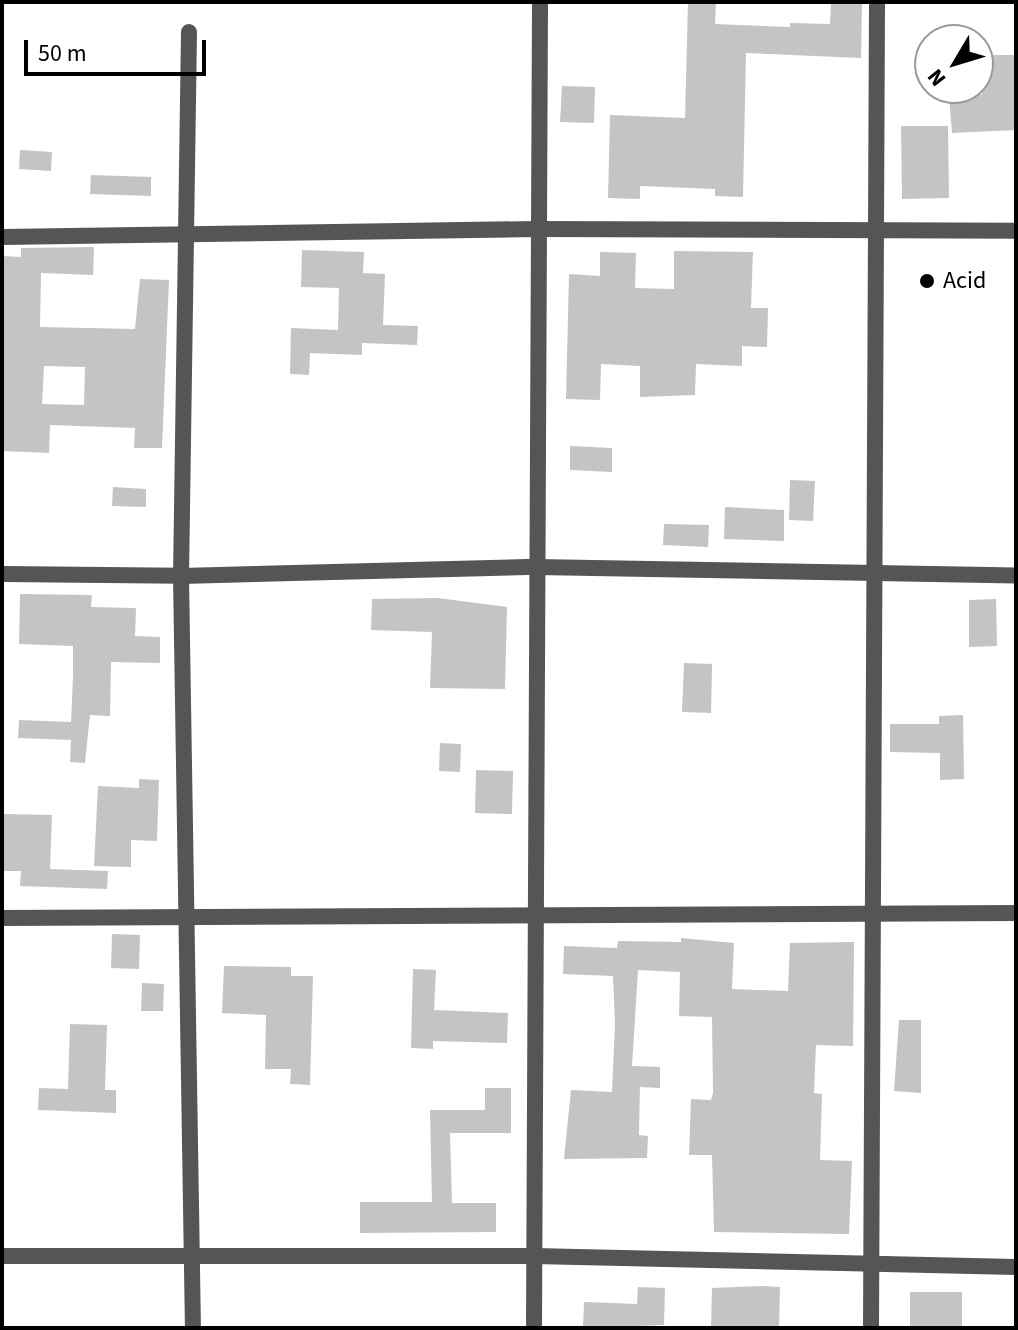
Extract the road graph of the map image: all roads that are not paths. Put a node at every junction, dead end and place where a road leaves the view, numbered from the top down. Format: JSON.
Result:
{"nodes":[{"id":1,"x":540,"y":2,"type":"edge"},
{"id":2,"x":877,"y":2,"type":"edge"},
{"id":3,"x":189,"y":32,"type":"dead end"},
{"id":4,"x":537,"y":229,"type":"junction"},
{"id":5,"x":877,"y":229,"type":"junction"},
{"id":6,"x":1016,"y":231,"type":"edge"},
{"id":7,"x":2,"y":237,"type":"edge"},
{"id":8,"x":186,"y":238,"type":"junction"},
{"id":9,"x":536,"y":567,"type":"junction"},
{"id":10,"x":874,"y":572,"type":"junction"},
{"id":11,"x":2,"y":574,"type":"edge"},
{"id":12,"x":1016,"y":575,"type":"edge"},
{"id":13,"x":181,"y":576,"type":"junction"},
{"id":14,"x":869,"y":912,"type":"junction"},
{"id":15,"x":1016,"y":913,"type":"edge"},
{"id":16,"x":536,"y":916,"type":"junction"},
{"id":17,"x":2,"y":918,"type":"edge"},
{"id":18,"x":190,"y":918,"type":"junction"},
{"id":19,"x":2,"y":1256,"type":"edge"},
{"id":20,"x":534,"y":1256,"type":"junction"},
{"id":21,"x":194,"y":1259,"type":"junction"},
{"id":22,"x":872,"y":1264,"type":"junction"},
{"id":23,"x":1016,"y":1267,"type":"edge"},
{"id":24,"x":193,"y":1328,"type":"edge"},
{"id":25,"x":534,"y":1328,"type":"edge"},
{"id":26,"x":871,"y":1328,"type":"edge"}],
"edges":[{"from":1,"to":4,"type":"street"},
{"from":2,"to":5,"type":"street"},
{"from":3,"to":8,"type":"street"},
{"from":4,"to":5,"type":"street"},
{"from":4,"to":8,"type":"street"},
{"from":4,"to":9,"type":"street"},
{"from":5,"to":6,"type":"street"},
{"from":5,"to":10,"type":"street"},
{"from":7,"to":8,"type":"street"},
{"from":8,"to":13,"type":"street"},
{"from":9,"to":10,"type":"street"},
{"from":9,"to":13,"type":"street"},
{"from":9,"to":16,"type":"street"},
{"from":10,"to":12,"type":"street"},
{"from":10,"to":14,"type":"street"},
{"from":11,"to":13,"type":"street"},
{"from":13,"to":18,"type":"street"},
{"from":14,"to":15,"type":"street"},
{"from":14,"to":16,"type":"street"},
{"from":14,"to":22,"type":"street"},
{"from":16,"to":18,"type":"street"},
{"from":16,"to":20,"type":"street"},
{"from":17,"to":18,"type":"street"},
{"from":18,"to":21,"type":"street"},
{"from":19,"to":21,"type":"street"},
{"from":20,"to":21,"type":"street"},
{"from":20,"to":22,"type":"street"},
{"from":20,"to":25,"type":"street"},
{"from":21,"to":24,"type":"street"},
{"from":22,"to":23,"type":"street"},
{"from":22,"to":26,"type":"street"}]}
